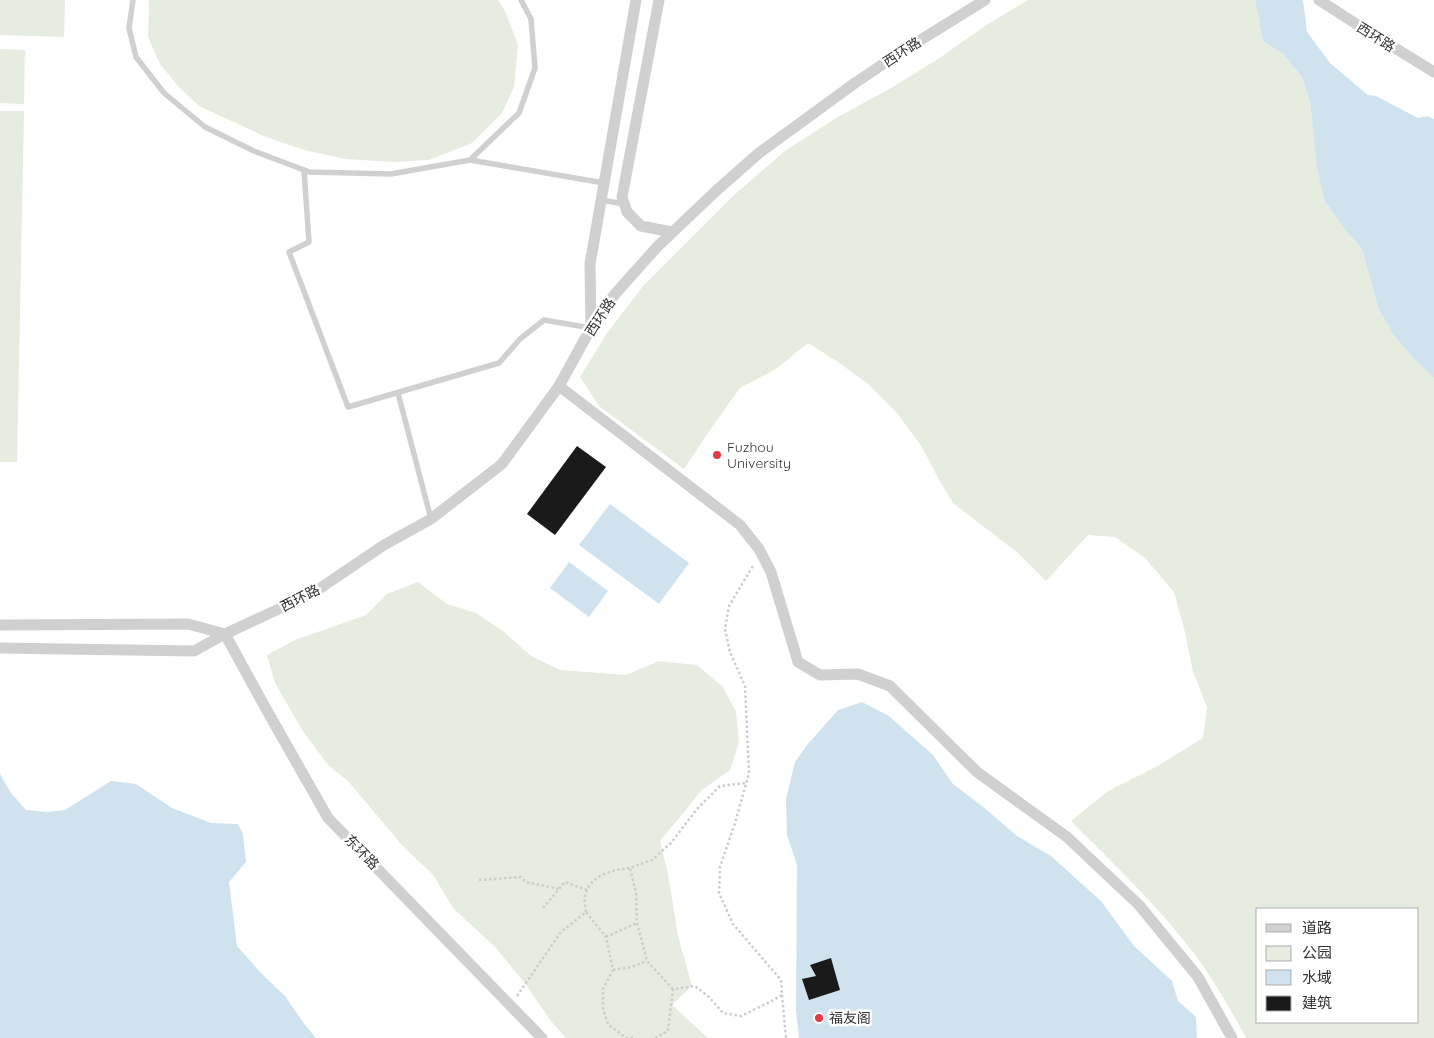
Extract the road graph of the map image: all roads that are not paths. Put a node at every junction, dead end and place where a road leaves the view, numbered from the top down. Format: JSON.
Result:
{"nodes":[{"id":1,"x":133,"y":0,"type":"edge"},
{"id":2,"x":521,"y":0,"type":"edge"},
{"id":3,"x":636,"y":0,"type":"edge"},
{"id":4,"x":659,"y":0,"type":"edge"},
{"id":5,"x":985,"y":0,"type":"edge"},
{"id":6,"x":1321,"y":1,"type":"edge"},
{"id":7,"x":1434,"y":72,"type":"edge"},
{"id":8,"x":470,"y":160,"type":"junction"},
{"id":9,"x":304,"y":170,"type":"junction"},
{"id":10,"x":604,"y":184,"type":"junction"},
{"id":11,"x":601,"y":200,"type":"junction"},
{"id":12,"x":624,"y":204,"type":"junction"},
{"id":13,"x":672,"y":232,"type":"junction"},
{"id":14,"x":591,"y":328,"type":"junction"},
{"id":15,"x":559,"y":386,"type":"junction"},
{"id":16,"x":398,"y":393,"type":"junction"},
{"id":17,"x":431,"y":519,"type":"junction"},
{"id":18,"x":0,"y":625,"type":"edge"},
{"id":19,"x":225,"y":634,"type":"junction"},
{"id":20,"x":0,"y":648,"type":"edge"},
{"id":21,"x":542,"y":1038,"type":"edge"},
{"id":22,"x":1232,"y":1038,"type":"edge"}],
"edges":[{"from":1,"to":9,"type":"lane"},
{"from":2,"to":8,"type":"lane"},
{"from":3,"to":10,"type":"street"},
{"from":4,"to":12,"type":"street"},
{"from":5,"to":13,"type":"street","name":"西环路"},
{"from":6,"to":7,"type":"street","name":"西环路"},
{"from":8,"to":9,"type":"lane"},
{"from":8,"to":10,"type":"lane"},
{"from":9,"to":16,"type":"lane"},
{"from":10,"to":11,"type":"street"},
{"from":11,"to":12,"type":"lane"},
{"from":11,"to":14,"type":"street"},
{"from":12,"to":13,"type":"street"},
{"from":13,"to":14,"type":"street","name":"西环路"},
{"from":14,"to":15,"type":"street","name":"西环路"},
{"from":14,"to":16,"type":"lane"},
{"from":15,"to":17,"type":"street","name":"西环路"},
{"from":15,"to":22,"type":"street"},
{"from":16,"to":17,"type":"lane"},
{"from":17,"to":19,"type":"street","name":"西环路"},
{"from":18,"to":19,"type":"street"},
{"from":19,"to":20,"type":"street","name":"西环路"},
{"from":19,"to":21,"type":"street","name":"东环路"}]}
